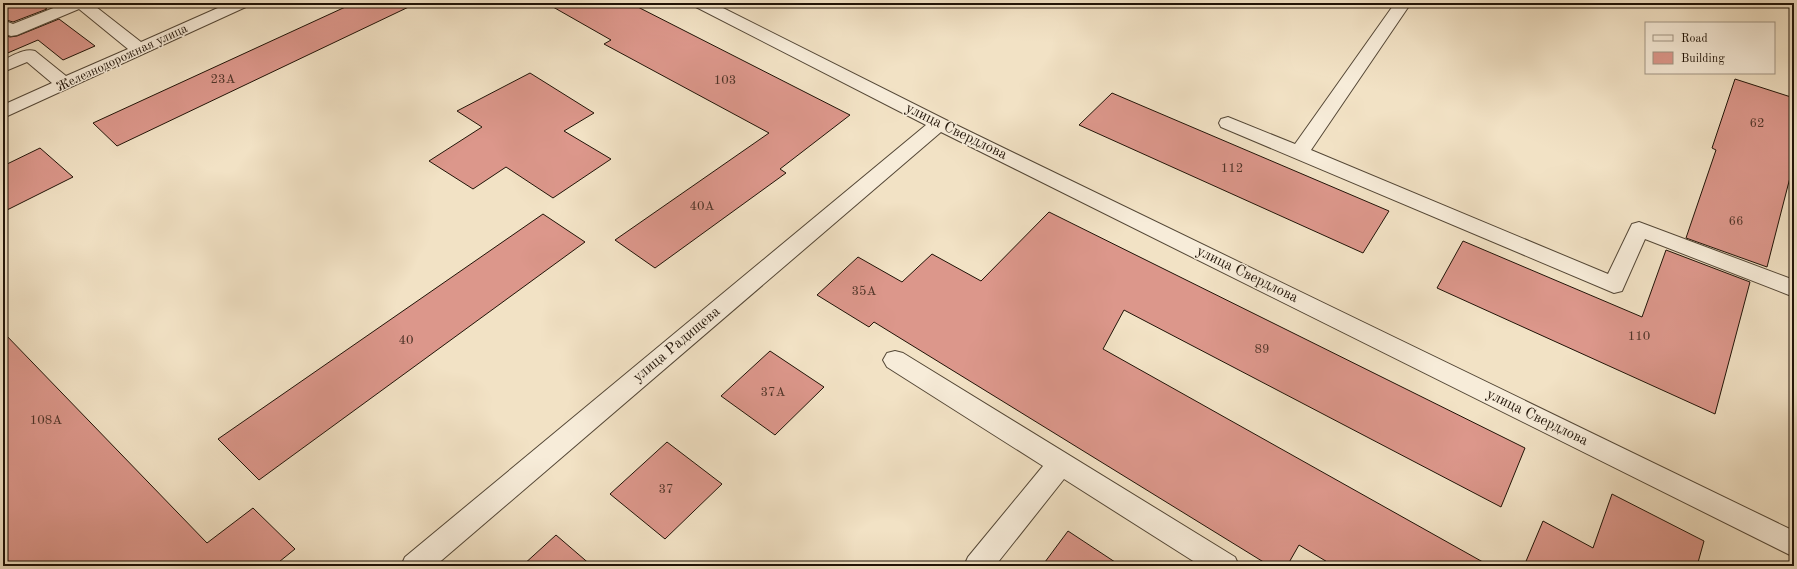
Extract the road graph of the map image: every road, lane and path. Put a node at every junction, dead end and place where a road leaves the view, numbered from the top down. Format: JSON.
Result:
{"nodes":[{"id":1,"x":80,"y":3,"type":"edge"},
{"id":2,"x":700,"y":3,"type":"edge"},
{"id":3,"x":1403,"y":3,"type":"edge"},
{"id":4,"x":230,"y":5,"type":"edge"},
{"id":5,"x":3,"y":25,"type":"edge"},
{"id":6,"x":140,"y":50,"type":"junction"},
{"id":7,"x":3,"y":67,"type":"edge"},
{"id":8,"x":65,"y":84,"type":"junction"},
{"id":9,"x":3,"y":112,"type":"edge"},
{"id":10,"x":1228,"y":123,"type":"dead end"},
{"id":11,"x":939,"y":124,"type":"junction"},
{"id":12,"x":1299,"y":153,"type":"junction"},
{"id":13,"x":1794,"y":289,"type":"edge"},
{"id":14,"x":895,"y":360,"type":"dead end"},
{"id":15,"x":1061,"y":463,"type":"junction"},
{"id":16,"x":1794,"y":545,"type":"edge"},
{"id":17,"x":1212,"y":563,"type":"edge"},
{"id":18,"x":415,"y":566,"type":"edge"},
{"id":19,"x":978,"y":566,"type":"edge"}],
"edges":[{"from":1,"to":5,"type":"street"},
{"from":1,"to":6,"type":"street"},
{"from":2,"to":11,"type":"street","name":"улица Свердлова"},
{"from":3,"to":12,"type":"street"},
{"from":4,"to":6,"type":"street","name":"Железнодорожная улица"},
{"from":6,"to":8,"type":"street","name":"Железнодорожная улица"},
{"from":7,"to":8,"type":"street"},
{"from":8,"to":9,"type":"street","name":"Железнодорожная улица"},
{"from":10,"to":12,"type":"street"},
{"from":11,"to":16,"type":"street","name":"улица Свердлова"},
{"from":11,"to":18,"type":"street","name":"улица Радищева"},
{"from":12,"to":13,"type":"street"},
{"from":14,"to":15,"type":"street"},
{"from":15,"to":17,"type":"street"},
{"from":15,"to":19,"type":"street"}]}
